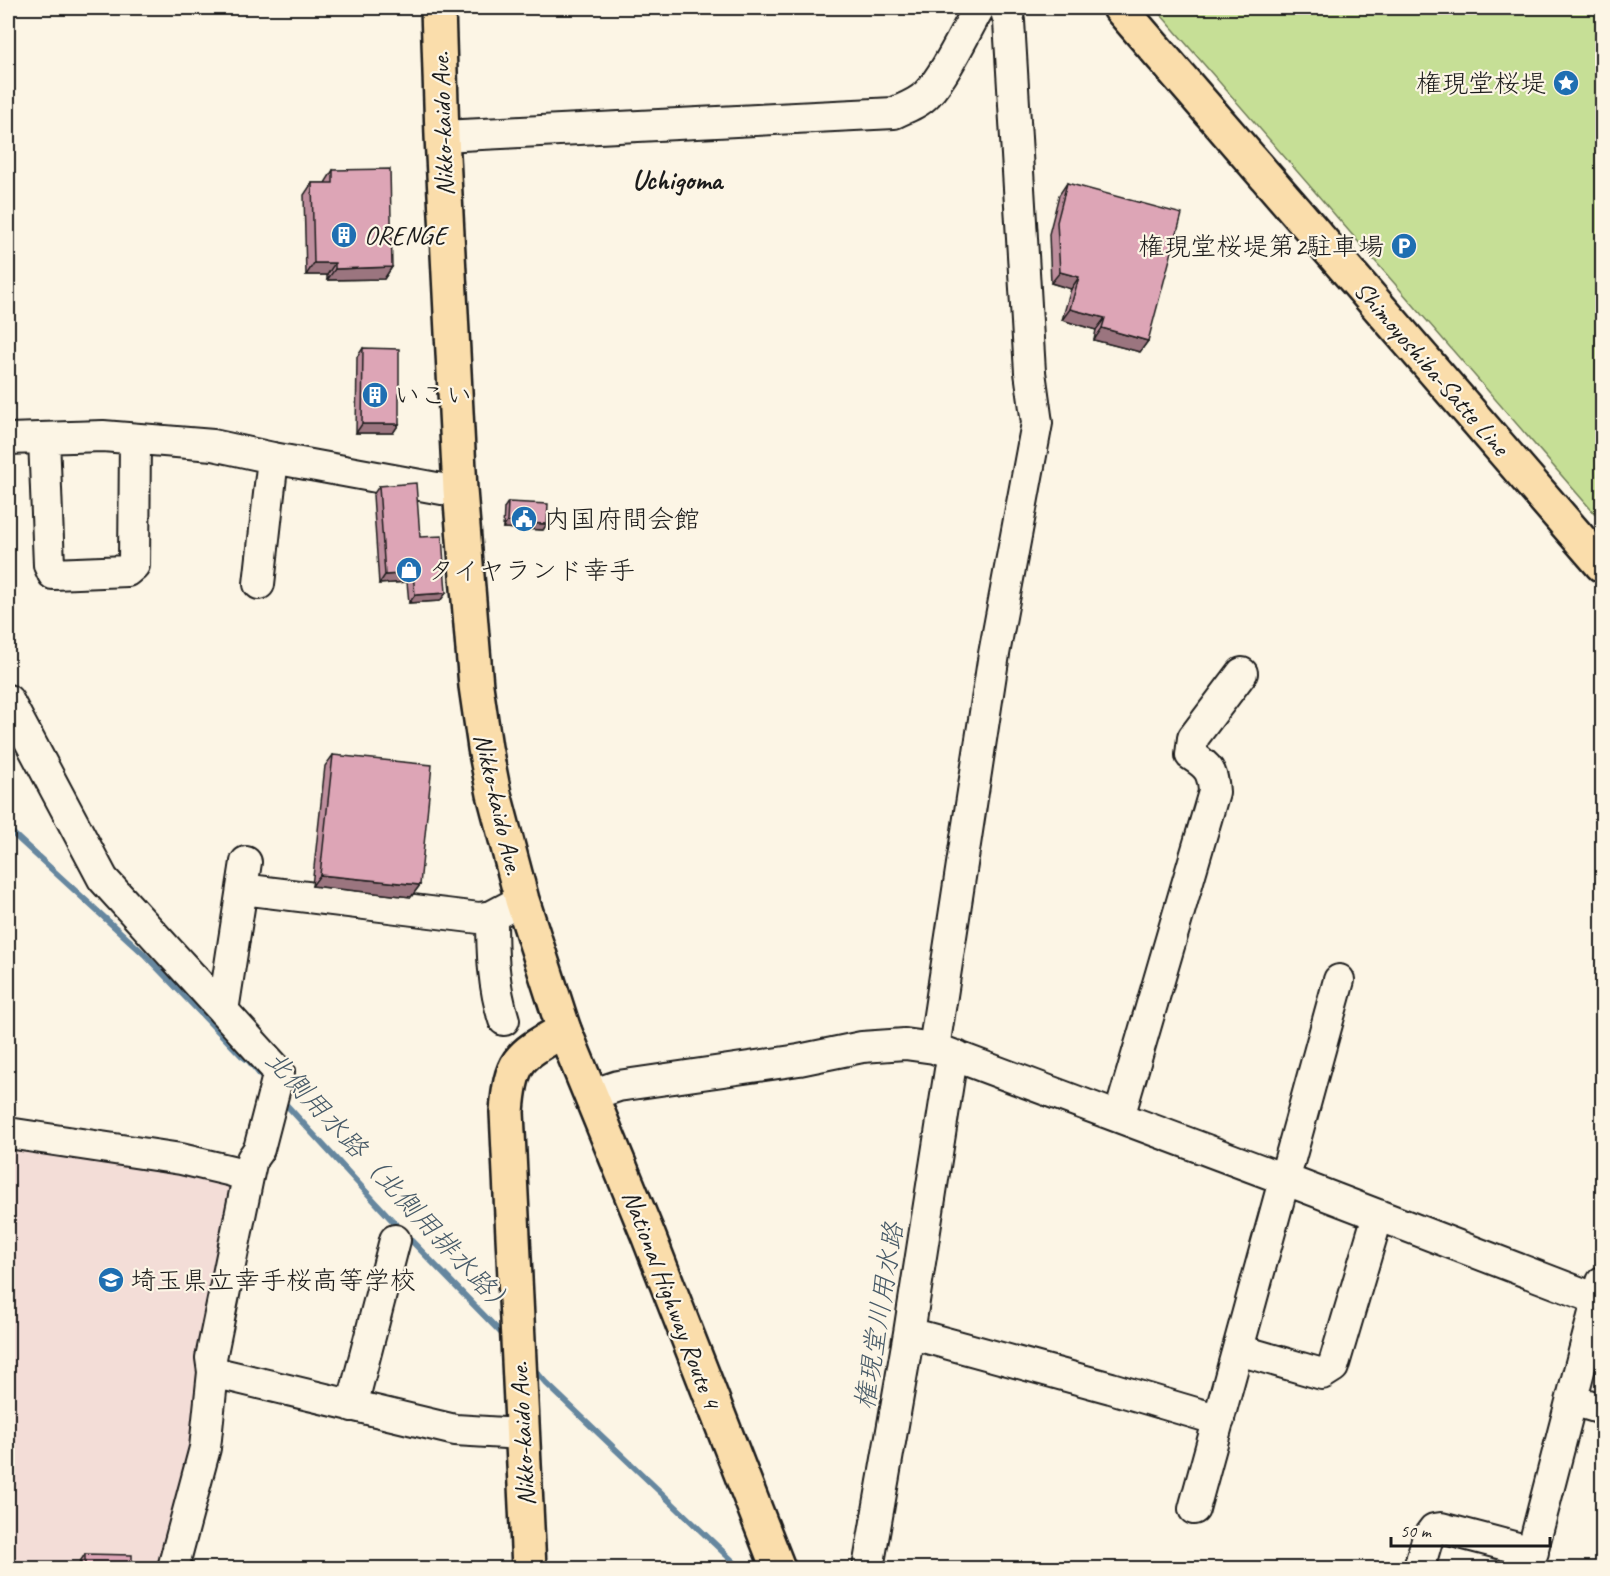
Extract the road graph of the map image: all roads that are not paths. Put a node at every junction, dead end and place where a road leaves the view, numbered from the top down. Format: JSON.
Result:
{"nodes":[{"id":1,"x":438,"y":8,"type":"edge"},
{"id":2,"x":979,"y":8,"type":"edge"},
{"id":3,"x":1005,"y":8,"type":"edge"},
{"id":4,"x":1120,"y":8,"type":"edge"},
{"id":5,"x":442,"y":136,"type":"junction"},
{"id":6,"x":44,"y":438,"type":"junction"},
{"id":7,"x":8,"y":439,"type":"edge"},
{"id":8,"x":135,"y":439,"type":"junction"},
{"id":9,"x":273,"y":458,"type":"junction"},
{"id":10,"x":460,"y":490,"type":"junction"},
{"id":11,"x":1602,"y":565,"type":"edge"},
{"id":12,"x":259,"y":584,"type":"dead end"},
{"id":13,"x":1242,"y":673,"type":"dead end"},
{"id":14,"x":8,"y":700,"type":"edge"},
{"id":15,"x":522,"y":900,"type":"junction"},
{"id":16,"x":492,"y":916,"type":"junction"},
{"id":17,"x":1339,"y":980,"type":"dead end"},
{"id":18,"x":223,"y":1011,"type":"junction"},
{"id":19,"x":504,"y":1020,"type":"dead end"},
{"id":20,"x":564,"y":1030,"type":"junction"},
{"id":21,"x":946,"y":1052,"type":"junction"},
{"id":22,"x":591,"y":1095,"type":"junction"},
{"id":23,"x":1119,"y":1117,"type":"junction"},
{"id":24,"x":8,"y":1133,"type":"edge"},
{"id":25,"x":248,"y":1177,"type":"junction"},
{"id":26,"x":1284,"y":1179,"type":"junction"},
{"id":27,"x":1378,"y":1215,"type":"junction"},
{"id":28,"x":395,"y":1240,"type":"dead end"},
{"id":29,"x":1601,"y":1294,"type":"edge"},
{"id":30,"x":909,"y":1333,"type":"junction"},
{"id":31,"x":1239,"y":1350,"type":"junction"},
{"id":32,"x":213,"y":1372,"type":"junction"},
{"id":33,"x":1572,"y":1400,"type":"junction"},
{"id":34,"x":352,"y":1406,"type":"junction"},
{"id":35,"x":1602,"y":1409,"type":"edge"},
{"id":36,"x":1219,"y":1420,"type":"junction"},
{"id":37,"x":522,"y":1434,"type":"junction"},
{"id":38,"x":1194,"y":1509,"type":"dead end"},
{"id":39,"x":1530,"y":1560,"type":"edge"},
{"id":40,"x":173,"y":1569,"type":"edge"},
{"id":41,"x":529,"y":1569,"type":"edge"},
{"id":42,"x":778,"y":1569,"type":"edge"},
{"id":43,"x":868,"y":1569,"type":"edge"},
{"id":44,"x":1419,"y":1569,"type":"edge"}],
"edges":[{"from":1,"to":5,"type":"main road","name":"Nikko-kaido Ave."},
{"from":2,"to":5,"type":"street"},
{"from":3,"to":21,"type":"street"},
{"from":4,"to":11,"type":"main road","name":"Shimoyoshiba-Satte Line"},
{"from":5,"to":10,"type":"main road","name":"Nikko-kaido Ave."},
{"from":6,"to":7,"type":"street"},
{"from":6,"to":8,"type":"street"},
{"from":6,"to":8,"type":"street"},
{"from":8,"to":9,"type":"street"},
{"from":9,"to":10,"type":"street"},
{"from":9,"to":12,"type":"street"},
{"from":10,"to":15,"type":"main road","name":"Nikko-kaido Ave."},
{"from":13,"to":23,"type":"street"},
{"from":14,"to":18,"type":"street"},
{"from":15,"to":16,"type":"street"},
{"from":15,"to":20,"type":"main road","name":"Nikko-kaido Ave."},
{"from":16,"to":18,"type":"street"},
{"from":16,"to":19,"type":"street"},
{"from":17,"to":26,"type":"street"},
{"from":18,"to":25,"type":"street"},
{"from":20,"to":22,"type":"main road","name":"National Highway Route 4"},
{"from":20,"to":37,"type":"main road","name":"Nikko-kaido Ave."},
{"from":21,"to":22,"type":"street"},
{"from":21,"to":23,"type":"street"},
{"from":21,"to":30,"type":"street"},
{"from":22,"to":42,"type":"main road","name":"National Highway Route 4"},
{"from":23,"to":26,"type":"street"},
{"from":24,"to":25,"type":"street"},
{"from":25,"to":32,"type":"street"},
{"from":26,"to":27,"type":"street"},
{"from":26,"to":31,"type":"street"},
{"from":27,"to":29,"type":"street"},
{"from":27,"to":31,"type":"street"},
{"from":28,"to":34,"type":"street"},
{"from":29,"to":33,"type":"street"},
{"from":30,"to":36,"type":"street"},
{"from":30,"to":43,"type":"street"},
{"from":31,"to":36,"type":"street"},
{"from":32,"to":34,"type":"street"},
{"from":32,"to":40,"type":"street"},
{"from":33,"to":35,"type":"street"},
{"from":33,"to":39,"type":"street"},
{"from":34,"to":37,"type":"street"},
{"from":36,"to":38,"type":"street"},
{"from":37,"to":41,"type":"main road","name":"Nikko-kaido Ave."},
{"from":39,"to":44,"type":"street"}]}
